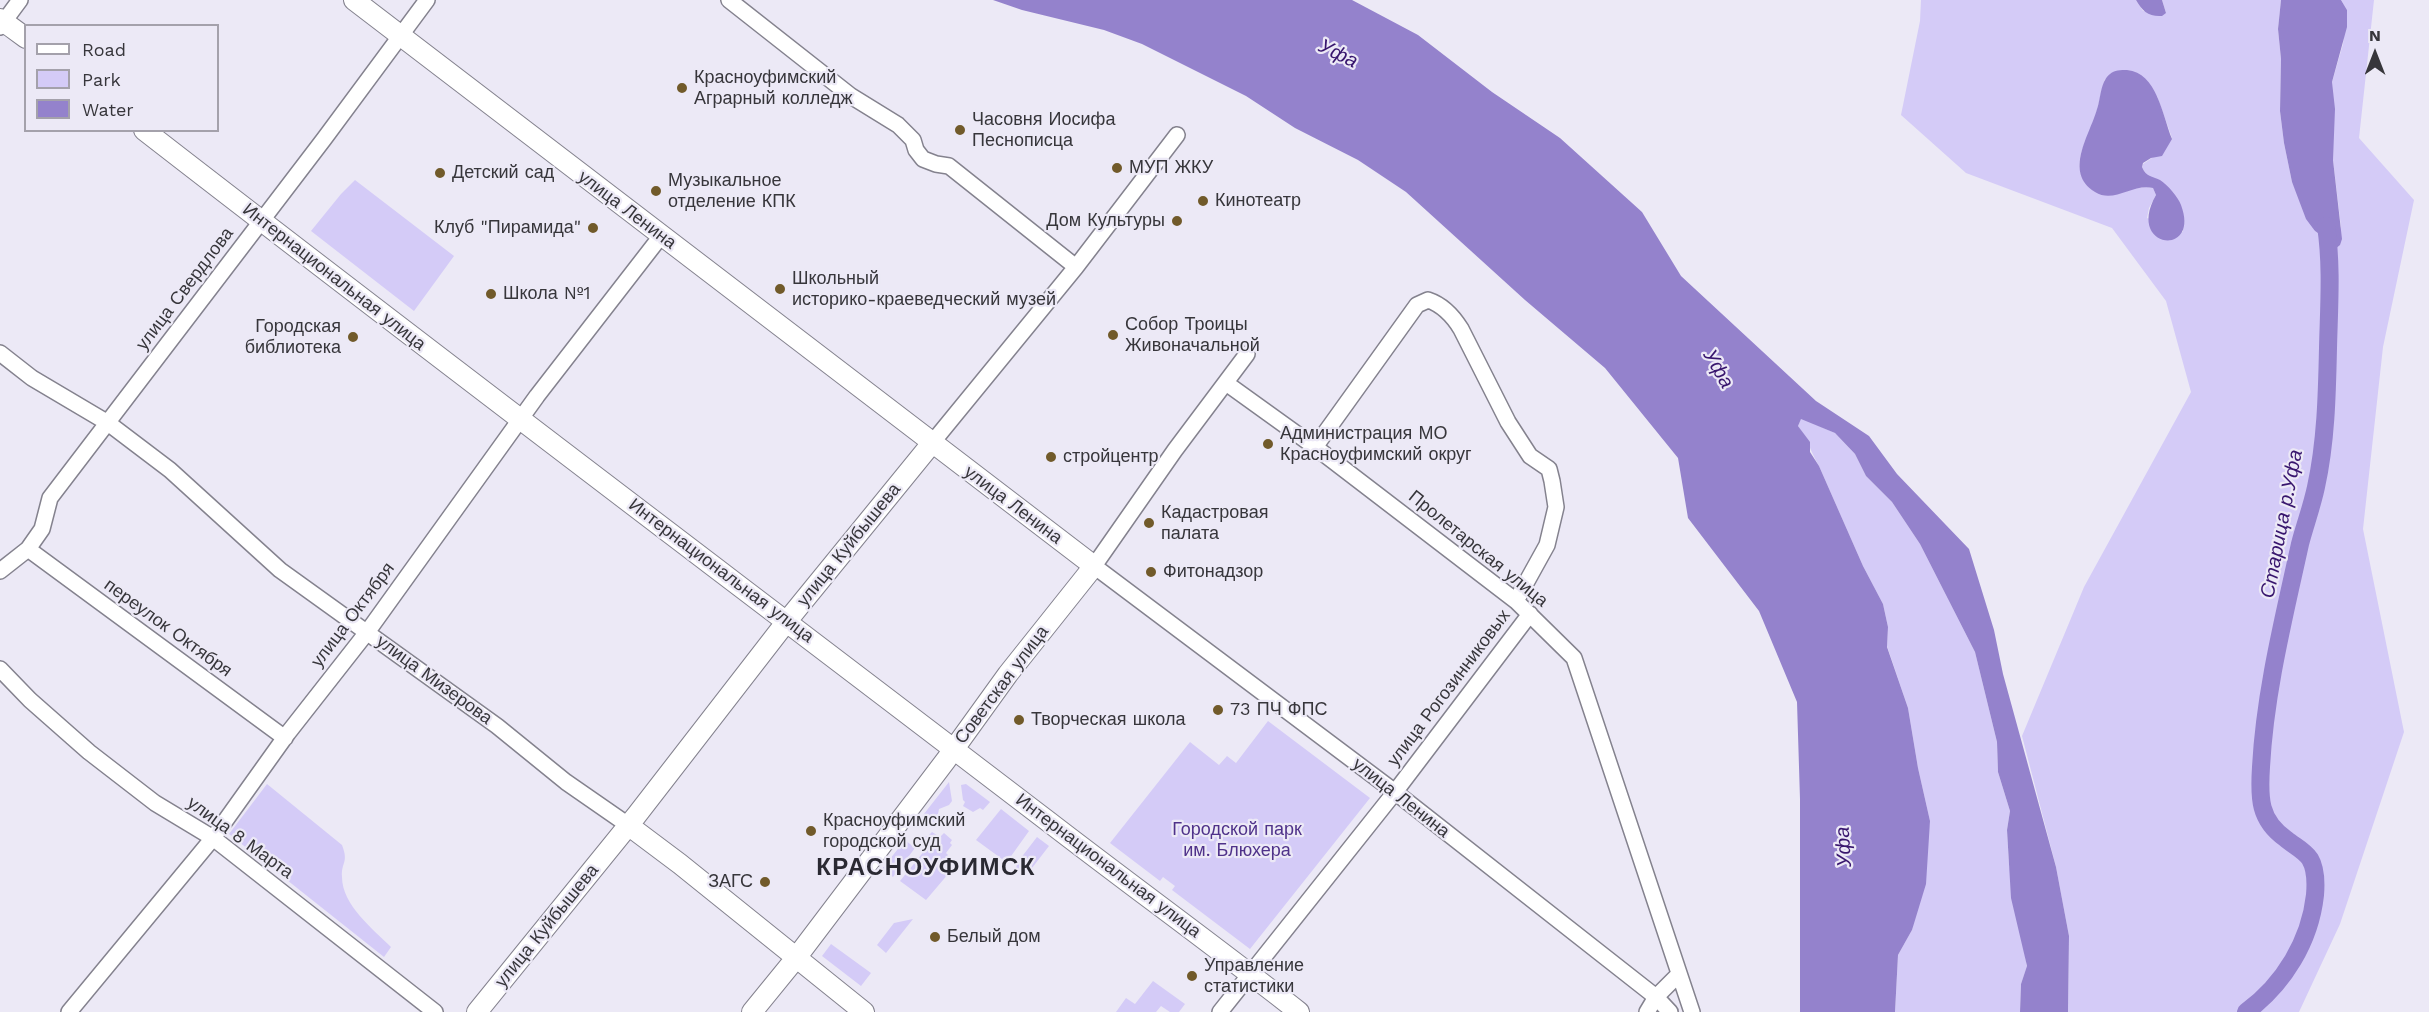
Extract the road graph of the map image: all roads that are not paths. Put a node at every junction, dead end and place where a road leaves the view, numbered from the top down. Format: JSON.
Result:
{"nodes":[{"id":1,"x":20,"y":0,"type":"edge"},
{"id":2,"x":354,"y":0,"type":"edge"},
{"id":3,"x":427,"y":0,"type":"edge"},
{"id":4,"x":729,"y":0,"type":"edge"},
{"id":5,"x":1,"y":22,"type":"edge"},
{"id":6,"x":400,"y":36,"type":"junction"},
{"id":7,"x":24,"y":37,"type":"edge"},
{"id":8,"x":147,"y":132,"type":"edge"},
{"id":9,"x":1177,"y":135,"type":"dead end"},
{"id":10,"x":261,"y":221,"type":"junction"},
{"id":11,"x":661,"y":236,"type":"junction"},
{"id":12,"x":1076,"y":267,"type":"junction"},
{"id":13,"x":0,"y":353,"type":"edge"},
{"id":14,"x":1247,"y":354,"type":"dead end"},
{"id":15,"x":1226,"y":383,"type":"junction"},
{"id":16,"x":521,"y":419,"type":"junction"},
{"id":17,"x":108,"y":423,"type":"junction"},
{"id":18,"x":932,"y":443,"type":"junction"},
{"id":19,"x":1315,"y":447,"type":"junction"},
{"id":20,"x":28,"y":549,"type":"junction"},
{"id":21,"x":1094,"y":566,"type":"junction"},
{"id":22,"x":0,"y":571,"type":"edge"},
{"id":23,"x":1516,"y":601,"type":"junction"},
{"id":24,"x":1530,"y":614,"type":"junction"},
{"id":25,"x":787,"y":621,"type":"junction"},
{"id":26,"x":368,"y":631,"type":"junction"},
{"id":27,"x":0,"y":669,"type":"edge"},
{"id":28,"x":285,"y":738,"type":"junction"},
{"id":29,"x":954,"y":749,"type":"junction"},
{"id":30,"x":1395,"y":792,"type":"junction"},
{"id":31,"x":628,"y":825,"type":"junction"},
{"id":32,"x":213,"y":838,"type":"junction"},
{"id":33,"x":796,"y":958,"type":"junction"},
{"id":34,"x":1679,"y":974,"type":"junction"},
{"id":35,"x":1251,"y":975,"type":"junction"},
{"id":36,"x":1656,"y":998,"type":"junction"},
{"id":37,"x":69,"y":1012,"type":"edge"},
{"id":38,"x":435,"y":1012,"type":"edge"},
{"id":39,"x":477,"y":1012,"type":"edge"},
{"id":40,"x":752,"y":1012,"type":"edge"},
{"id":41,"x":864,"y":1012,"type":"edge"},
{"id":42,"x":1220,"y":1012,"type":"edge"},
{"id":43,"x":1299,"y":1012,"type":"edge"},
{"id":44,"x":1647,"y":1012,"type":"edge"},
{"id":45,"x":1670,"y":1012,"type":"edge"},
{"id":46,"x":1692,"y":1012,"type":"edge"}],
"edges":[{"from":1,"to":5,"type":"street"},
{"from":2,"to":6,"type":"main road","name":"улица Ленина"},
{"from":3,"to":6,"type":"street","name":"улица Свердлова"},
{"from":4,"to":12,"type":"street"},
{"from":5,"to":7,"type":"main road"},
{"from":6,"to":10,"type":"street","name":"улица Свердлова"},
{"from":6,"to":11,"type":"main road","name":"улица Ленина"},
{"from":8,"to":10,"type":"main road","name":"Интернациональная улица"},
{"from":9,"to":12,"type":"street","name":"улица Куйбышева"},
{"from":10,"to":16,"type":"main road","name":"Интернациональная улица"},
{"from":10,"to":17,"type":"street","name":"улица Свердлова"},
{"from":11,"to":16,"type":"street","name":"улица Октября"},
{"from":11,"to":18,"type":"main road","name":"улица Ленина"},
{"from":12,"to":18,"type":"street","name":"улица Куйбышева"},
{"from":13,"to":17,"type":"street","name":"улица Мизерова"},
{"from":14,"to":15,"type":"street","name":"Советская улица"},
{"from":15,"to":19,"type":"street","name":"Пролетарская улица"},
{"from":15,"to":21,"type":"street","name":"Советская улица"},
{"from":16,"to":25,"type":"main road","name":"Интернациональная улица"},
{"from":16,"to":26,"type":"street","name":"улица Октября"},
{"from":17,"to":20,"type":"street","name":"улица Свердлова"},
{"from":17,"to":26,"type":"street","name":"улица Мизерова"},
{"from":18,"to":21,"type":"main road","name":"улица Ленина"},
{"from":18,"to":25,"type":"main road","name":"улица Куйбышева"},
{"from":19,"to":23,"type":"street","name":"Пролетарская улица"},
{"from":19,"to":23,"type":"street"},
{"from":20,"to":22,"type":"street","name":"улица Свердлова"},
{"from":20,"to":28,"type":"street","name":"переулок Октября"},
{"from":21,"to":29,"type":"main road","name":"Советская улица"},
{"from":21,"to":30,"type":"street","name":"улица Ленина"},
{"from":23,"to":24,"type":"street","name":"Пролетарская улица"},
{"from":24,"to":30,"type":"street","name":"улица Рогозинниковых"},
{"from":24,"to":34,"type":"street","name":"Пролетарская улица"},
{"from":25,"to":29,"type":"main road","name":"Интернациональная улица"},
{"from":25,"to":31,"type":"main road","name":"улица Куйбышева"},
{"from":26,"to":28,"type":"street","name":"улица Октября"},
{"from":26,"to":31,"type":"street","name":"улица Мизерова"},
{"from":27,"to":32,"type":"street","name":"улица 8 Марта"},
{"from":28,"to":32,"type":"street","name":"улица Октября"},
{"from":29,"to":33,"type":"main road","name":"Советская улица"},
{"from":29,"to":35,"type":"main road","name":"Интернациональная улица"},
{"from":30,"to":35,"type":"street","name":"улица Рогозинниковых"},
{"from":30,"to":36,"type":"street","name":"улица Ленина"},
{"from":31,"to":33,"type":"main road","name":"улица Мизерова"},
{"from":31,"to":39,"type":"main road","name":"улица Куйбышева"},
{"from":32,"to":37,"type":"street","name":"улица Октября"},
{"from":32,"to":38,"type":"street","name":"улица 8 Марта"},
{"from":33,"to":40,"type":"main road","name":"Советская улица"},
{"from":33,"to":41,"type":"main road","name":"улица Мизерова"},
{"from":34,"to":36,"type":"street"},
{"from":34,"to":46,"type":"street","name":"Пролетарская улица"},
{"from":35,"to":42,"type":"street","name":"улица Рогозинниковых"},
{"from":35,"to":43,"type":"main road","name":"Интернациональная улица"},
{"from":36,"to":44,"type":"street"},
{"from":36,"to":45,"type":"street","name":"улица Ленина"}]}
